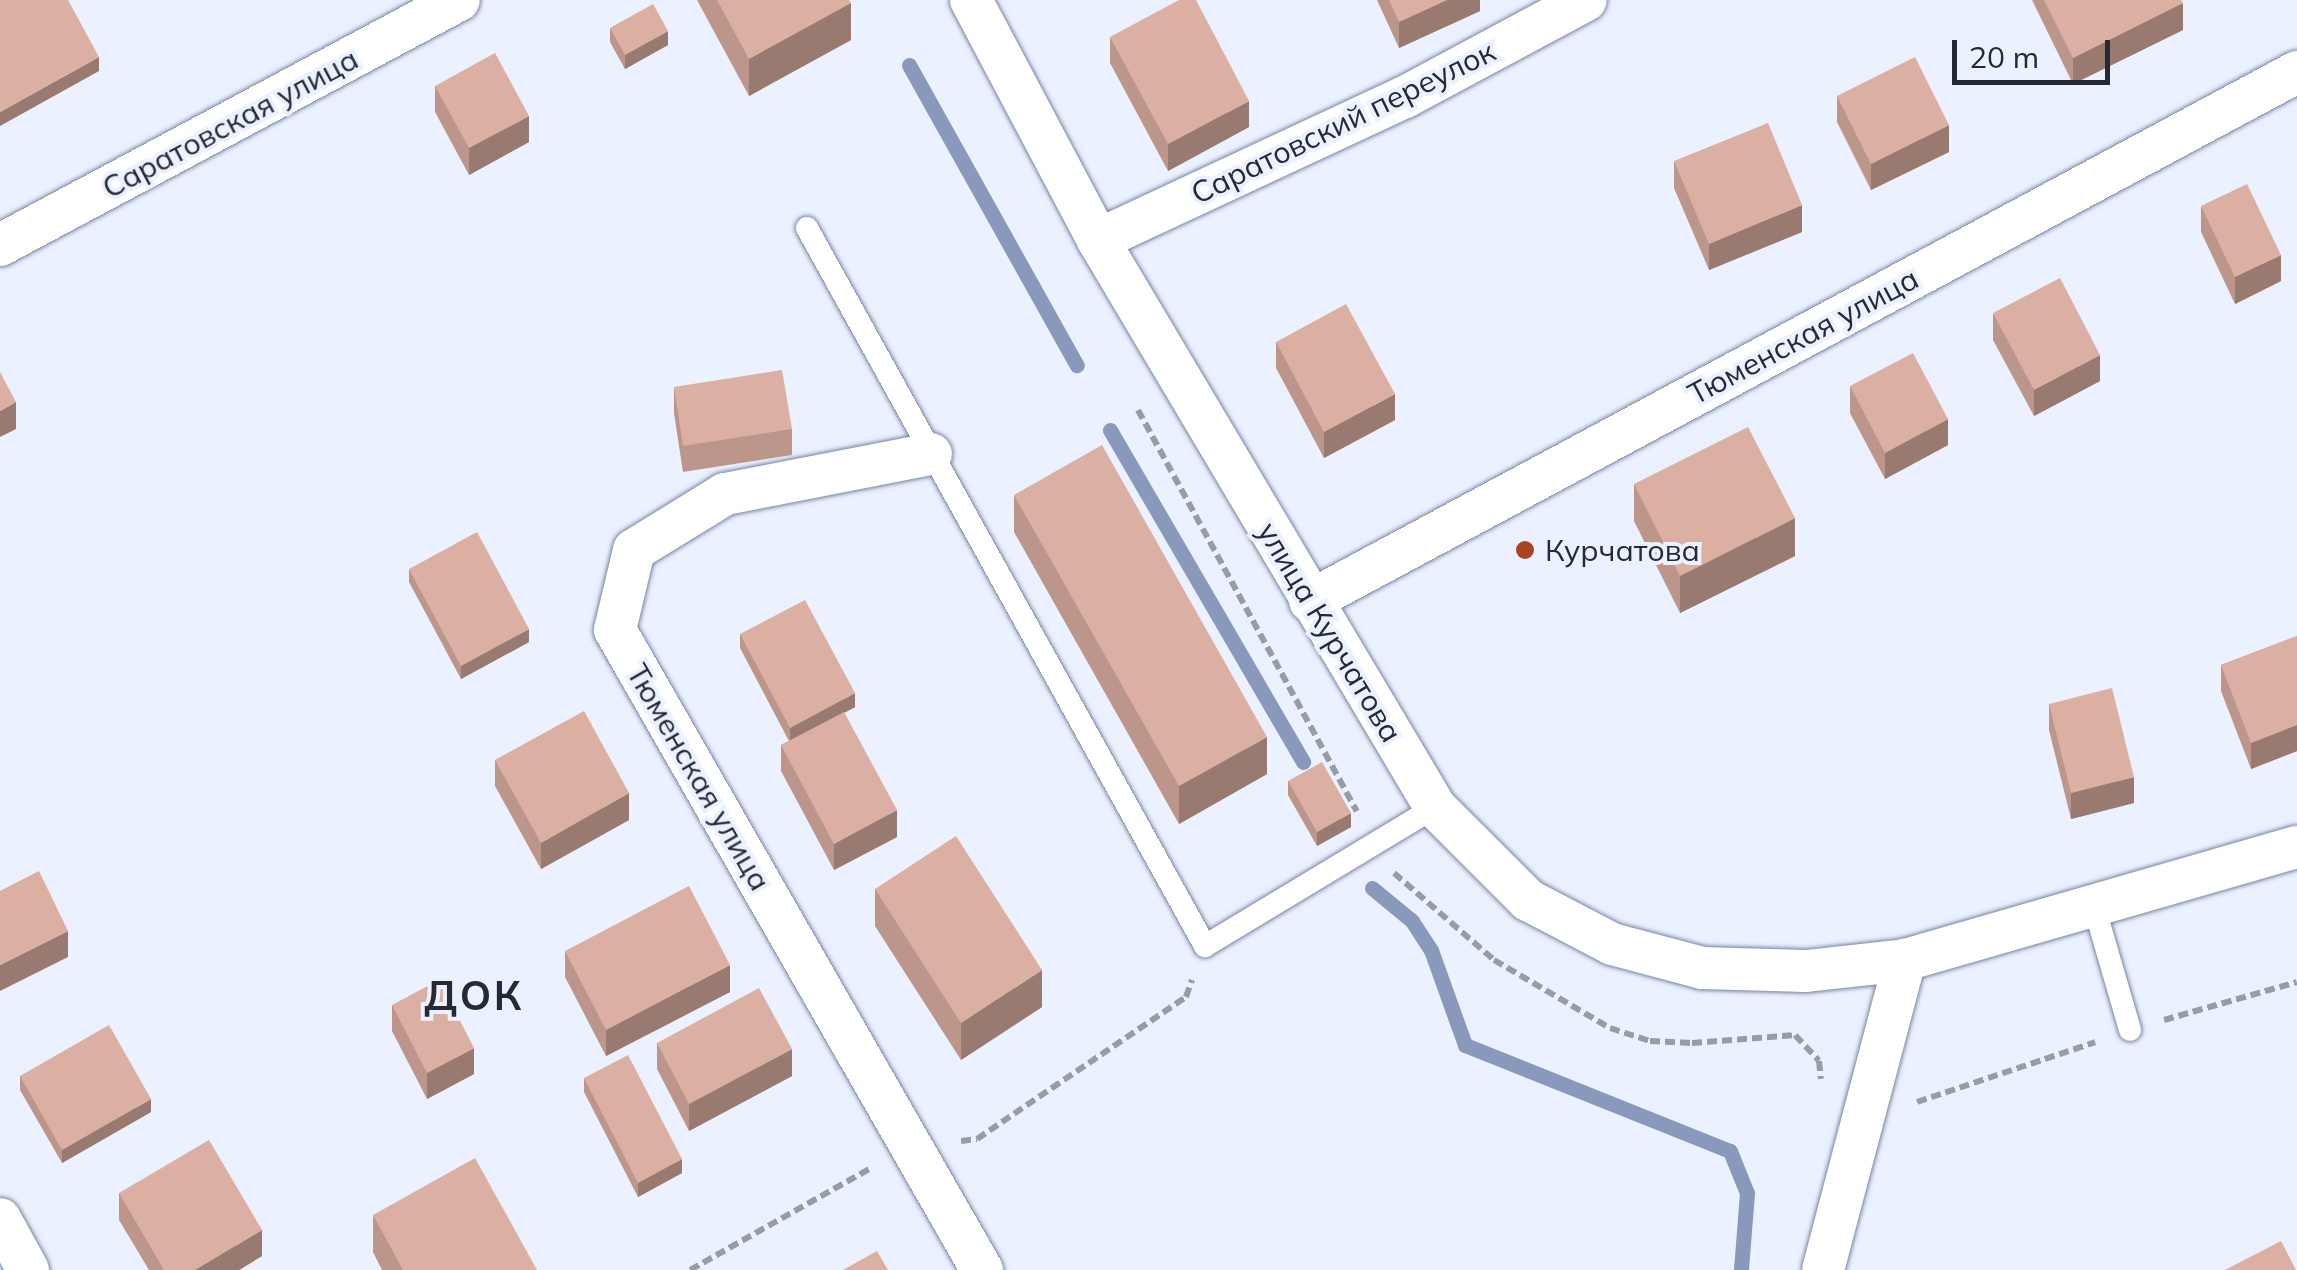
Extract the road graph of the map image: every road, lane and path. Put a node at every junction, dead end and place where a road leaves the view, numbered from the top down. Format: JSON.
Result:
{"nodes":[{"id":1,"x":459,"y":0,"type":"edge"},
{"id":2,"x":971,"y":0,"type":"edge"},
{"id":3,"x":1586,"y":0,"type":"edge"},
{"id":4,"x":2297,"y":72,"type":"edge"},
{"id":5,"x":807,"y":228,"type":"dead end"},
{"id":6,"x":1098,"y":240,"type":"junction"},
{"id":7,"x":0,"y":245,"type":"edge"},
{"id":8,"x":930,"y":454,"type":"junction"},
{"id":9,"x":1310,"y":601,"type":"junction"},
{"id":10,"x":1435,"y":807,"type":"junction"},
{"id":11,"x":2297,"y":847,"type":"edge"},
{"id":12,"x":2094,"y":906,"type":"junction"},
{"id":13,"x":1205,"y":946,"type":"junction"},
{"id":14,"x":1905,"y":960,"type":"junction"},
{"id":15,"x":2297,"y":982,"type":"edge"},
{"id":16,"x":2130,"y":1030,"type":"junction"},
{"id":17,"x":1864,"y":1107,"type":"junction"},
{"id":18,"x":909,"y":1146,"type":"junction"},
{"id":19,"x":0,"y":1219,"type":"edge"},
{"id":20,"x":28,"y":1270,"type":"edge"},
{"id":21,"x":690,"y":1270,"type":"edge"},
{"id":22,"x":982,"y":1270,"type":"edge"},
{"id":23,"x":1823,"y":1270,"type":"edge"}],
"edges":[{"from":1,"to":7,"type":"street","name":"Саратовская улица"},
{"from":2,"to":6,"type":"street","name":"улица Курчатова"},
{"from":3,"to":6,"type":"street","name":"Саратовский переулок"},
{"from":4,"to":9,"type":"street","name":"Тюменская улица"},
{"from":5,"to":8,"type":"lane"},
{"from":6,"to":9,"type":"street","name":"улица Курчатова"},
{"from":8,"to":13,"type":"lane"},
{"from":8,"to":18,"type":"street","name":"Тюменская улица"},
{"from":9,"to":10,"type":"street","name":"улица Курчатова"},
{"from":10,"to":13,"type":"lane"},
{"from":10,"to":14,"type":"street","name":"улица Курчатова"},
{"from":11,"to":12,"type":"street"},
{"from":12,"to":14,"type":"street"},
{"from":12,"to":16,"type":"lane"},
{"from":13,"to":18,"type":"path"},
{"from":14,"to":17,"type":"street"},
{"from":15,"to":16,"type":"path"},
{"from":16,"to":17,"type":"path"},
{"from":17,"to":23,"type":"street"},
{"from":18,"to":21,"type":"path"},
{"from":18,"to":22,"type":"street","name":"Тюменская улица"},
{"from":19,"to":20,"type":"street"}]}
